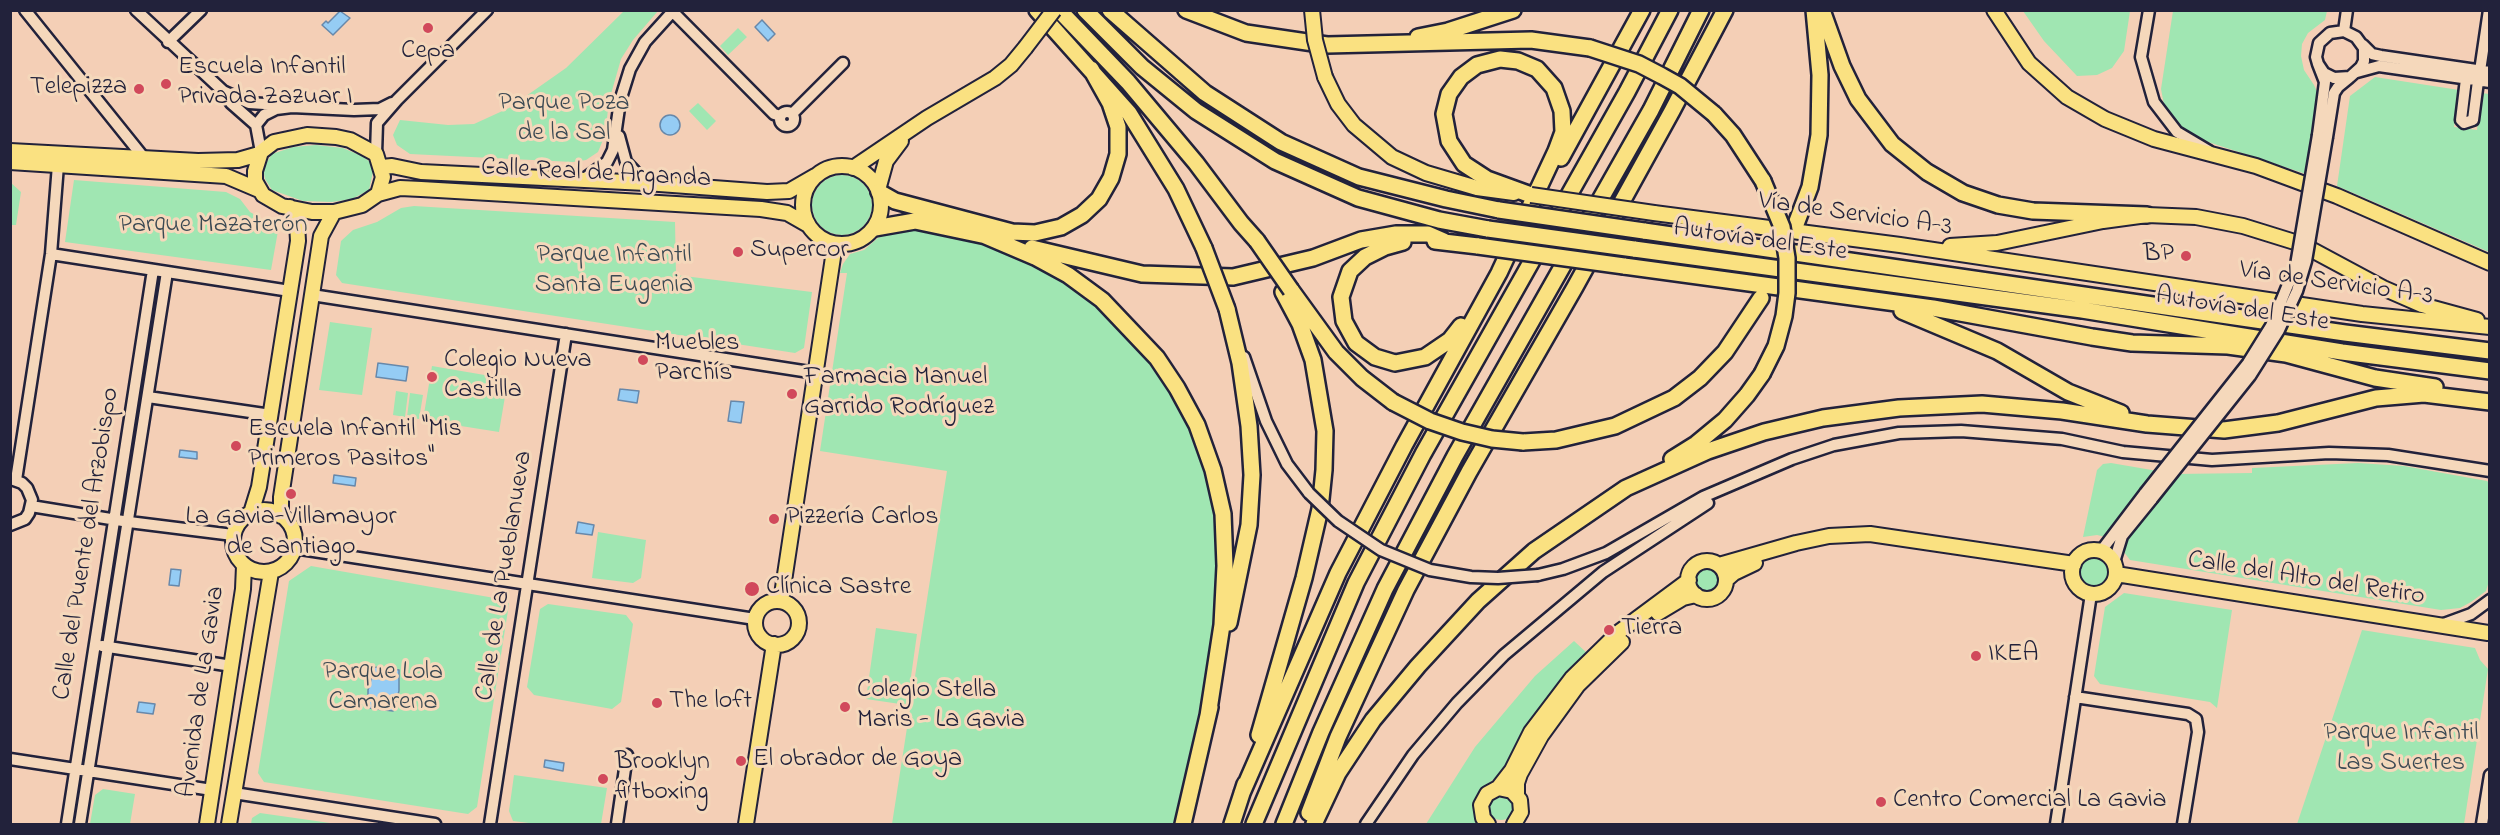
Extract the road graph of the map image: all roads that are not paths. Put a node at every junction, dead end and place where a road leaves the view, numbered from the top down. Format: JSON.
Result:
{"nodes":[{"id":1,"x":24,"y":10,"type":"edge"},
{"id":2,"x":136,"y":10,"type":"edge"},
{"id":3,"x":201,"y":10,"type":"edge"},
{"id":4,"x":487,"y":10,"type":"edge"},
{"id":5,"x":1037,"y":10,"type":"edge"},
{"id":6,"x":1054,"y":10,"type":"edge"},
{"id":7,"x":1059,"y":10,"type":"edge"},
{"id":8,"x":1085,"y":10,"type":"edge"},
{"id":9,"x":1110,"y":10,"type":"edge"},
{"id":10,"x":1186,"y":10,"type":"edge"},
{"id":11,"x":1312,"y":10,"type":"edge"},
{"id":12,"x":1513,"y":10,"type":"edge"},
{"id":13,"x":1642,"y":10,"type":"edge"},
{"id":14,"x":1664,"y":10,"type":"edge"},
{"id":15,"x":1670,"y":10,"type":"edge"},
{"id":16,"x":1701,"y":10,"type":"edge"},
{"id":17,"x":1718,"y":10,"type":"edge"},
{"id":18,"x":1725,"y":10,"type":"edge"},
{"id":19,"x":1814,"y":10,"type":"edge"},
{"id":20,"x":1822,"y":10,"type":"edge"},
{"id":21,"x":1994,"y":10,"type":"edge"},
{"id":22,"x":2149,"y":10,"type":"edge"},
{"id":23,"x":2347,"y":10,"type":"edge"},
{"id":24,"x":2489,"y":10,"type":"edge"},
{"id":25,"x":674,"y":11,"type":"edge"},
{"id":26,"x":2344,"y":31,"type":"junction"},
{"id":27,"x":168,"y":42,"type":"junction"},
{"id":28,"x":2361,"y":42,"type":"junction"},
{"id":29,"x":1381,"y":45,"type":"junction"},
{"id":30,"x":843,"y":63,"type":"dead end"},
{"id":31,"x":2318,"y":64,"type":"junction"},
{"id":32,"x":1090,"y":69,"type":"junction"},
{"id":33,"x":2354,"y":75,"type":"junction"},
{"id":34,"x":2484,"y":77,"type":"edge"},
{"id":35,"x":2466,"y":79,"type":"junction"},
{"id":36,"x":223,"y":91,"type":"junction"},
{"id":37,"x":1627,"y":92,"type":"junction"},
{"id":38,"x":397,"y":100,"type":"junction"},
{"id":39,"x":292,"y":107,"type":"junction"},
{"id":40,"x":354,"y":110,"type":"junction"},
{"id":41,"x":1651,"y":110,"type":"junction"},
{"id":42,"x":377,"y":123,"type":"junction"},
{"id":43,"x":256,"y":125,"type":"junction"},
{"id":44,"x":618,"y":126,"type":"junction"},
{"id":45,"x":911,"y":130,"type":"junction"},
{"id":46,"x":2323,"y":136,"type":"junction"},
{"id":47,"x":10,"y":151,"type":"edge"},
{"id":48,"x":260,"y":153,"type":"junction"},
{"id":49,"x":2215,"y":154,"type":"junction"},
{"id":50,"x":144,"y":158,"type":"junction"},
{"id":51,"x":379,"y":161,"type":"junction"},
{"id":52,"x":10,"y":162,"type":"edge"},
{"id":53,"x":58,"y":165,"type":"junction"},
{"id":54,"x":853,"y":168,"type":"junction"},
{"id":55,"x":815,"y":176,"type":"junction"},
{"id":56,"x":584,"y":179,"type":"junction"},
{"id":57,"x":646,"y":183,"type":"junction"},
{"id":58,"x":259,"y":190,"type":"junction"},
{"id":59,"x":878,"y":191,"type":"junction"},
{"id":60,"x":378,"y":194,"type":"junction"},
{"id":61,"x":1533,"y":198,"type":"junction"},
{"id":62,"x":290,"y":207,"type":"junction"},
{"id":63,"x":334,"y":212,"type":"junction"},
{"id":64,"x":2148,"y":215,"type":"junction"},
{"id":65,"x":1796,"y":224,"type":"dead end"},
{"id":66,"x":808,"y":225,"type":"junction"},
{"id":67,"x":875,"y":228,"type":"junction"},
{"id":68,"x":981,"y":234,"type":"junction"},
{"id":69,"x":1444,"y":241,"type":"junction"},
{"id":70,"x":835,"y":244,"type":"junction"},
{"id":71,"x":1900,"y":245,"type":"junction"},
{"id":72,"x":51,"y":254,"type":"junction"},
{"id":73,"x":2490,"y":263,"type":"edge"},
{"id":74,"x":153,"y":270,"type":"junction"},
{"id":75,"x":168,"y":272,"type":"junction"},
{"id":76,"x":1499,"y":273,"type":"junction"},
{"id":77,"x":290,"y":291,"type":"junction"},
{"id":78,"x":1287,"y":291,"type":"junction"},
{"id":79,"x":312,"y":295,"type":"junction"},
{"id":80,"x":1761,"y":298,"type":"dead end"},
{"id":81,"x":1865,"y":300,"type":"junction"},
{"id":82,"x":1227,"y":309,"type":"junction"},
{"id":83,"x":2490,"y":326,"type":"edge"},
{"id":84,"x":566,"y":334,"type":"junction"},
{"id":85,"x":2490,"y":351,"type":"edge"},
{"id":86,"x":2490,"y":371,"type":"edge"},
{"id":87,"x":816,"y":373,"type":"junction"},
{"id":88,"x":2490,"y":395,"type":"edge"},
{"id":89,"x":148,"y":397,"type":"junction"},
{"id":90,"x":2490,"y":402,"type":"edge"},
{"id":91,"x":271,"y":415,"type":"junction"},
{"id":92,"x":2146,"y":424,"type":"junction"},
{"id":93,"x":2490,"y":471,"type":"edge"},
{"id":94,"x":1746,"y":479,"type":"junction"},
{"id":95,"x":13,"y":480,"type":"edge"},
{"id":96,"x":1626,"y":488,"type":"junction"},
{"id":97,"x":2148,"y":496,"type":"junction"},
{"id":98,"x":31,"y":507,"type":"junction"},
{"id":99,"x":250,"y":513,"type":"junction"},
{"id":100,"x":281,"y":516,"type":"junction"},
{"id":101,"x":115,"y":520,"type":"junction"},
{"id":102,"x":129,"y":522,"type":"junction"},
{"id":103,"x":10,"y":525,"type":"edge"},
{"id":104,"x":233,"y":535,"type":"junction"},
{"id":105,"x":294,"y":548,"type":"junction"},
{"id":106,"x":2101,"y":551,"type":"junction"},
{"id":107,"x":1719,"y":565,"type":"junction"},
{"id":108,"x":244,"y":566,"type":"junction"},
{"id":109,"x":2073,"y":568,"type":"junction"},
{"id":110,"x":2115,"y":568,"type":"junction"},
{"id":111,"x":271,"y":572,"type":"junction"},
{"id":112,"x":1689,"y":580,"type":"junction"},
{"id":113,"x":1726,"y":580,"type":"junction"},
{"id":114,"x":527,"y":583,"type":"junction"},
{"id":115,"x":2091,"y":594,"type":"junction"},
{"id":116,"x":1696,"y":595,"type":"junction"},
{"id":117,"x":2490,"y":600,"type":"edge"},
{"id":118,"x":781,"y":601,"type":"junction"},
{"id":119,"x":755,"y":619,"type":"junction"},
{"id":120,"x":2441,"y":625,"type":"junction"},
{"id":121,"x":2489,"y":635,"type":"edge"},
{"id":122,"x":774,"y":644,"type":"junction"},
{"id":123,"x":95,"y":645,"type":"junction"},
{"id":124,"x":108,"y":647,"type":"junction"},
{"id":125,"x":232,"y":666,"type":"junction"},
{"id":126,"x":2075,"y":697,"type":"junction"},
{"id":127,"x":1208,"y":716,"type":"junction"},
{"id":128,"x":627,"y":755,"type":"dead end"},
{"id":129,"x":10,"y":759,"type":"edge"},
{"id":130,"x":76,"y":769,"type":"junction"},
{"id":131,"x":88,"y":771,"type":"junction"},
{"id":132,"x":2490,"y":775,"type":"edge"},
{"id":133,"x":1498,"y":788,"type":"junction"},
{"id":134,"x":212,"y":790,"type":"junction"},
{"id":135,"x":234,"y":793,"type":"junction"},
{"id":136,"x":1242,"y":793,"type":"junction"},
{"id":137,"x":1517,"y":795,"type":"junction"},
{"id":138,"x":1487,"y":824,"type":"edge"},
{"id":139,"x":67,"y":825,"type":"edge"},
{"id":140,"x":80,"y":825,"type":"edge"},
{"id":141,"x":207,"y":825,"type":"edge"},
{"id":142,"x":230,"y":825,"type":"edge"},
{"id":143,"x":435,"y":825,"type":"edge"},
{"id":144,"x":490,"y":825,"type":"edge"},
{"id":145,"x":617,"y":825,"type":"edge"},
{"id":146,"x":746,"y":825,"type":"edge"},
{"id":147,"x":1183,"y":825,"type":"edge"},
{"id":148,"x":1232,"y":825,"type":"edge"},
{"id":149,"x":1254,"y":825,"type":"edge"},
{"id":150,"x":1284,"y":825,"type":"edge"},
{"id":151,"x":1305,"y":825,"type":"edge"},
{"id":152,"x":1314,"y":825,"type":"edge"},
{"id":153,"x":1366,"y":825,"type":"edge"},
{"id":154,"x":1514,"y":825,"type":"edge"},
{"id":155,"x":2056,"y":825,"type":"edge"},
{"id":156,"x":2183,"y":825,"type":"edge"},
{"id":157,"x":2482,"y":825,"type":"edge"}],
"edges":[{"from":1,"to":50,"type":"street"},
{"from":2,"to":27,"type":"street"},
{"from":3,"to":27,"type":"street"},
{"from":4,"to":38,"type":"street"},
{"from":5,"to":32,"type":"highway"},
{"from":6,"to":45,"type":"main road","bridge":true},
{"from":7,"to":78,"type":"highway"},
{"from":8,"to":86,"type":"highway","name":"Autovía del Este","bridge":true},
{"from":9,"to":85,"type":"highway","name":"Autovía del Este","bridge":true},
{"from":10,"to":29,"type":"highway"},
{"from":11,"to":61,"type":"main road","name":"Vía de Servicio A-3","bridge":true},
{"from":12,"to":29,"type":"highway"},
{"from":13,"to":61,"type":"highway"},
{"from":14,"to":37,"type":"highway"},
{"from":15,"to":37,"type":"highway"},
{"from":16,"to":41,"type":"highway"},
{"from":17,"to":41,"type":"highway"},
{"from":18,"to":151,"type":"highway"},
{"from":19,"to":65,"type":"highway"},
{"from":20,"to":64,"type":"highway"},
{"from":21,"to":49,"type":"main road"},
{"from":22,"to":49,"type":"street"},
{"from":23,"to":26,"type":"street"},
{"from":24,"to":34,"type":"street"},
{"from":25,"to":30,"type":"street"},
{"from":25,"to":44,"type":"street"},
{"from":26,"to":28,"type":"street"},
{"from":26,"to":31,"type":"street"},
{"from":27,"to":36,"type":"street"},
{"from":28,"to":33,"type":"street"},
{"from":28,"to":34,"type":"street"},
{"from":29,"to":96,"type":"highway","bridge":true},
{"from":31,"to":33,"type":"street"},
{"from":31,"to":46,"type":"street"},
{"from":32,"to":59,"type":"highway"},
{"from":32,"to":82,"type":"highway","bridge":true},
{"from":33,"to":35,"type":"street"},
{"from":33,"to":46,"type":"street"},
{"from":34,"to":35,"type":"street"},
{"from":34,"to":35,"type":"street"},
{"from":36,"to":39,"type":"street"},
{"from":36,"to":43,"type":"street"},
{"from":37,"to":149,"type":"highway"},
{"from":38,"to":40,"type":"street"},
{"from":38,"to":42,"type":"street"},
{"from":39,"to":40,"type":"street"},
{"from":39,"to":43,"type":"street"},
{"from":40,"to":42,"type":"street"},
{"from":41,"to":150,"type":"highway"},
{"from":42,"to":51,"type":"street"},
{"from":43,"to":48,"type":"street"},
{"from":44,"to":56,"type":"street"},
{"from":44,"to":57,"type":"street"},
{"from":45,"to":54,"type":"main road"},
{"from":45,"to":59,"type":"main road"},
{"from":46,"to":97,"type":"street","bridge":true},
{"from":47,"to":50,"type":"main road"},
{"from":48,"to":50,"type":"main road"},
{"from":48,"to":51,"type":"main road"},
{"from":48,"to":58,"type":"main road"},
{"from":49,"to":73,"type":"main road"},
{"from":51,"to":56,"type":"main road","name":"Calle Real de Arganda"},
{"from":51,"to":60,"type":"main road"},
{"from":52,"to":53,"type":"main road"},
{"from":53,"to":58,"type":"main road"},
{"from":53,"to":72,"type":"street"},
{"from":54,"to":55,"type":"main road"},
{"from":54,"to":59,"type":"main road"},
{"from":55,"to":57,"type":"main road","name":"Calle Real de Arganda"},
{"from":55,"to":66,"type":"main road"},
{"from":56,"to":57,"type":"main road","name":"Calle Real de Arganda"},
{"from":58,"to":62,"type":"main road"},
{"from":59,"to":67,"type":"main road"},
{"from":60,"to":63,"type":"main road"},
{"from":60,"to":66,"type":"main road","name":"Calle Real de Arganda"},
{"from":61,"to":61,"type":"highway"},
{"from":61,"to":71,"type":"main road","name":"Vía de Servicio A-3","bridge":true},
{"from":61,"to":76,"type":"highway"},
{"from":62,"to":63,"type":"main road"},
{"from":62,"to":77,"type":"main road"},
{"from":63,"to":79,"type":"main road"},
{"from":64,"to":71,"type":"main road"},
{"from":64,"to":83,"type":"main road"},
{"from":66,"to":70,"type":"main road"},
{"from":67,"to":68,"type":"highway"},
{"from":67,"to":70,"type":"main road"},
{"from":68,"to":69,"type":"highway"},
{"from":68,"to":127,"type":"highway"},
{"from":69,"to":76,"type":"highway"},
{"from":69,"to":81,"type":"highway","bridge":true},
{"from":70,"to":87,"type":"main road"},
{"from":71,"to":83,"type":"main road","name":"Vía de Servicio A-3"},
{"from":72,"to":74,"type":"street"},
{"from":72,"to":95,"type":"street"},
{"from":74,"to":75,"type":"street"},
{"from":74,"to":101,"type":"street","name":"Calle del Puente del Arzobispo"},
{"from":75,"to":77,"type":"street"},
{"from":75,"to":89,"type":"street","name":"Calle del Puente del Arzobispo"},
{"from":76,"to":136,"type":"highway"},
{"from":77,"to":91,"type":"main road"},
{"from":78,"to":80,"type":"highway","bridge":true},
{"from":78,"to":136,"type":"highway"},
{"from":79,"to":84,"type":"street"},
{"from":79,"to":100,"type":"main road"},
{"from":81,"to":88,"type":"highway"},
{"from":81,"to":92,"type":"highway"},
{"from":82,"to":94,"type":"street","bridge":true},
{"from":82,"to":127,"type":"highway"},
{"from":84,"to":87,"type":"street"},
{"from":84,"to":114,"type":"street","name":"Calle de La Pueblanueva"},
{"from":87,"to":118,"type":"main road"},
{"from":89,"to":91,"type":"street"},
{"from":89,"to":102,"type":"street","name":"Calle del Puente del Arzobispo"},
{"from":90,"to":92,"type":"highway"},
{"from":91,"to":99,"type":"main road"},
{"from":92,"to":96,"type":"highway"},
{"from":93,"to":94,"type":"street"},
{"from":94,"to":153,"type":"street"},
{"from":95,"to":98,"type":"street"},
{"from":96,"to":152,"type":"highway"},
{"from":97,"to":106,"type":"street"},
{"from":97,"to":110,"type":"street"},
{"from":98,"to":101,"type":"street"},
{"from":98,"to":103,"type":"street"},
{"from":99,"to":100,"type":"main road"},
{"from":99,"to":104,"type":"main road"},
{"from":100,"to":105,"type":"main road"},
{"from":101,"to":102,"type":"street"},
{"from":101,"to":123,"type":"street","name":"Calle del Puente del Arzobispo"},
{"from":102,"to":104,"type":"street"},
{"from":102,"to":124,"type":"street","name":"Calle del Puente del Arzobispo"},
{"from":104,"to":108,"type":"main road"},
{"from":105,"to":111,"type":"main road"},
{"from":105,"to":114,"type":"street"},
{"from":106,"to":109,"type":"main road"},
{"from":106,"to":110,"type":"main road"},
{"from":107,"to":109,"type":"main road"},
{"from":107,"to":112,"type":"main road"},
{"from":107,"to":113,"type":"main road"},
{"from":108,"to":111,"type":"main road"},
{"from":108,"to":125,"type":"main road","name":"Avenida de La Gavia"},
{"from":109,"to":113,"type":"main road"},
{"from":109,"to":115,"type":"main road"},
{"from":110,"to":115,"type":"main road"},
{"from":110,"to":120,"type":"main road","name":"Calle del Alto del Retiro"},
{"from":111,"to":135,"type":"main road","name":"Avenida de La Gavia"},
{"from":112,"to":116,"type":"main road"},
{"from":112,"to":133,"type":"main road"},
{"from":113,"to":116,"type":"main road"},
{"from":114,"to":119,"type":"street"},
{"from":114,"to":144,"type":"street","name":"Calle de La Pueblanueva"},
{"from":115,"to":126,"type":"street"},
{"from":116,"to":137,"type":"main road"},
{"from":117,"to":120,"type":"street"},
{"from":118,"to":119,"type":"main road"},
{"from":118,"to":122,"type":"main road"},
{"from":119,"to":122,"type":"main road"},
{"from":120,"to":121,"type":"main road","name":"Calle del Alto del Retiro"},
{"from":122,"to":146,"type":"main road"},
{"from":123,"to":124,"type":"street"},
{"from":123,"to":130,"type":"street","name":"Calle del Puente del Arzobispo"},
{"from":124,"to":125,"type":"street"},
{"from":124,"to":131,"type":"street","name":"Calle del Puente del Arzobispo"},
{"from":125,"to":134,"type":"main road","name":"Avenida de La Gavia"},
{"from":126,"to":155,"type":"street"},
{"from":126,"to":156,"type":"street"},
{"from":127,"to":147,"type":"highway"},
{"from":128,"to":145,"type":"street"},
{"from":129,"to":130,"type":"street"},
{"from":130,"to":131,"type":"street"},
{"from":130,"to":139,"type":"street","name":"Calle del Puente del Arzobispo"},
{"from":131,"to":134,"type":"street"},
{"from":131,"to":140,"type":"street","name":"Calle del Puente del Arzobispo"},
{"from":132,"to":157,"type":"street"},
{"from":133,"to":137,"type":"main road"},
{"from":133,"to":138,"type":"main road"},
{"from":134,"to":141,"type":"main road","name":"Avenida de La Gavia"},
{"from":135,"to":142,"type":"main road","name":"Avenida de La Gavia"},
{"from":135,"to":143,"type":"street"},
{"from":136,"to":148,"type":"highway"},
{"from":137,"to":154,"type":"main road"}]}
